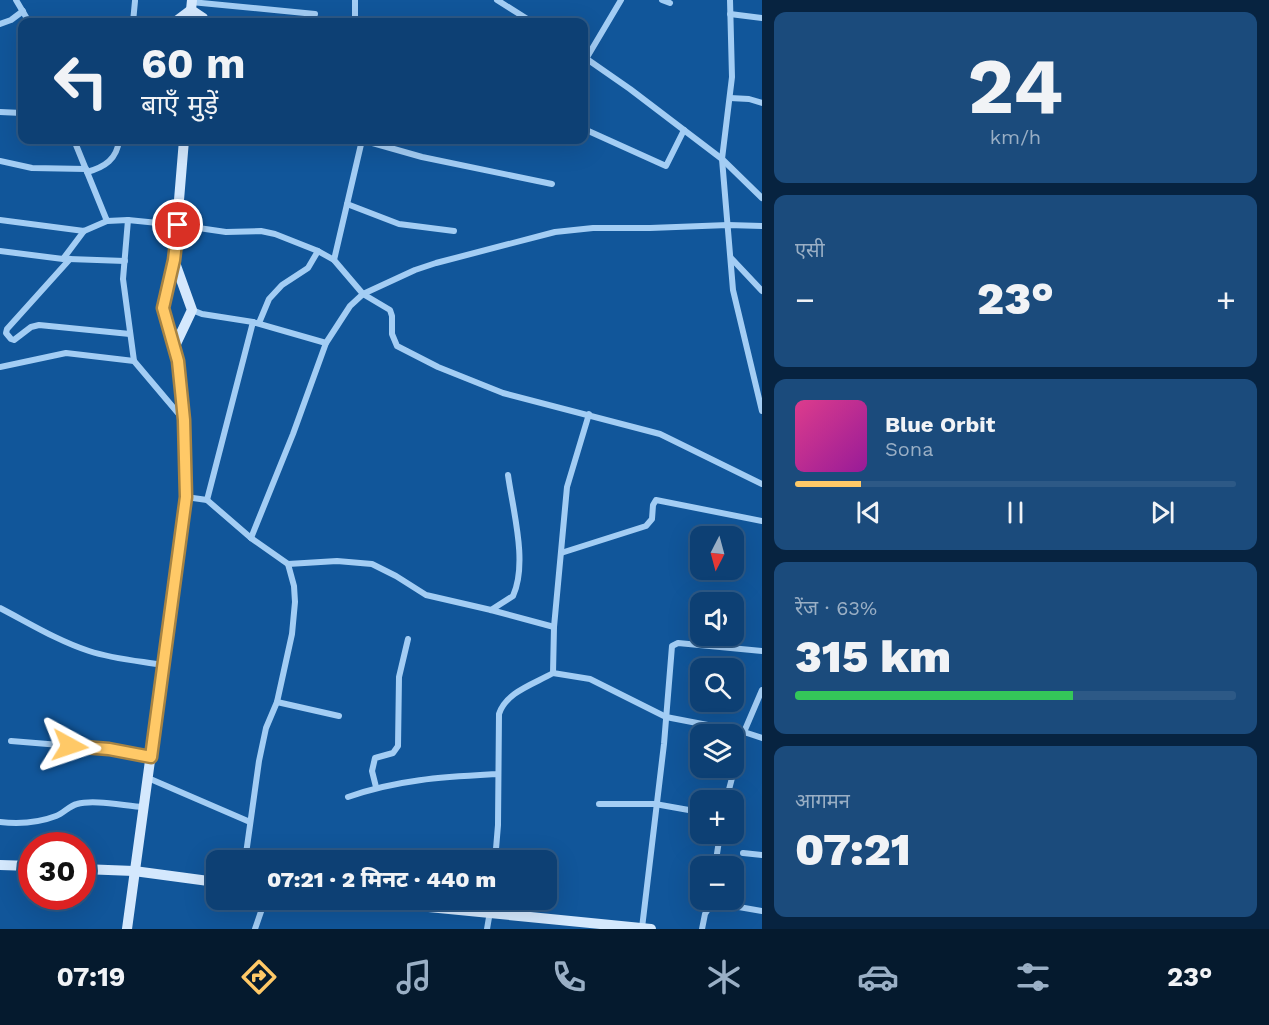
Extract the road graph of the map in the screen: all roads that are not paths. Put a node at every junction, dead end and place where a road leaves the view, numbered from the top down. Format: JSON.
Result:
{"nodes":[{"id":1,"x":16,"y":0,"type":"edge"},
{"id":2,"x":355,"y":0,"type":"edge"},
{"id":3,"x":497,"y":0,"type":"edge"},
{"id":4,"x":621,"y":0,"type":"edge"},
{"id":5,"x":662,"y":0,"type":"edge"},
{"id":6,"x":730,"y":0,"type":"edge"},
{"id":7,"x":135,"y":1,"type":"edge"},
{"id":8,"x":670,"y":3,"type":"dead end"},
{"id":9,"x":191,"y":4,"type":"edge"},
{"id":10,"x":23,"y":11,"type":"junction"},
{"id":11,"x":315,"y":14,"type":"dead end"},
{"id":12,"x":729,"y":14,"type":"junction"},
{"id":13,"x":27,"y":18,"type":"edge"},
{"id":14,"x":133,"y":18,"type":"edge"},
{"id":15,"x":179,"y":18,"type":"edge"},
{"id":16,"x":203,"y":18,"type":"edge"},
{"id":17,"x":356,"y":18,"type":"edge"},
{"id":18,"x":526,"y":18,"type":"edge"},
{"id":19,"x":762,"y":18,"type":"edge"},
{"id":20,"x":0,"y":24,"type":"edge"},
{"id":21,"x":588,"y":53,"type":"edge"},
{"id":22,"x":588,"y":60,"type":"edge"},
{"id":23,"x":730,"y":98,"type":"junction"},
{"id":24,"x":762,"y":103,"type":"edge"},
{"id":25,"x":0,"y":112,"type":"edge"},
{"id":26,"x":18,"y":113,"type":"edge"},
{"id":27,"x":684,"y":130,"type":"junction"},
{"id":28,"x":588,"y":131,"type":"edge"},
{"id":29,"x":76,"y":144,"type":"edge"},
{"id":30,"x":118,"y":144,"type":"edge"},
{"id":31,"x":184,"y":144,"type":"edge"},
{"id":32,"x":361,"y":144,"type":"edge"},
{"id":33,"x":376,"y":144,"type":"edge"},
{"id":34,"x":722,"y":159,"type":"junction"},
{"id":35,"x":0,"y":161,"type":"edge"},
{"id":36,"x":86,"y":171,"type":"junction"},
{"id":37,"x":552,"y":184,"type":"dead end"},
{"id":38,"x":762,"y":198,"type":"edge"},
{"id":39,"x":346,"y":204,"type":"junction"},
{"id":40,"x":0,"y":220,"type":"edge"},
{"id":41,"x":128,"y":220,"type":"junction"},
{"id":42,"x":106,"y":221,"type":"junction"},
{"id":43,"x":178,"y":225,"type":"junction"},
{"id":44,"x":728,"y":225,"type":"junction"},
{"id":45,"x":762,"y":226,"type":"edge"},
{"id":46,"x":84,"y":231,"type":"junction"},
{"id":47,"x":454,"y":231,"type":"dead end"},
{"id":48,"x":0,"y":251,"type":"edge"},
{"id":49,"x":318,"y":251,"type":"junction"},
{"id":50,"x":67,"y":259,"type":"junction"},
{"id":51,"x":732,"y":259,"type":"junction"},
{"id":52,"x":174,"y":260,"type":"junction"},
{"id":53,"x":334,"y":260,"type":"junction"},
{"id":54,"x":125,"y":261,"type":"junction"},
{"id":55,"x":761,"y":288,"type":"edge"},
{"id":56,"x":363,"y":294,"type":"junction"},
{"id":57,"x":192,"y":310,"type":"junction"},
{"id":58,"x":256,"y":323,"type":"junction"},
{"id":59,"x":130,"y":334,"type":"junction"},
{"id":60,"x":326,"y":343,"type":"junction"},
{"id":61,"x":174,"y":348,"type":"junction"},
{"id":62,"x":134,"y":361,"type":"junction"},
{"id":63,"x":0,"y":367,"type":"edge"},
{"id":64,"x":762,"y":411,"type":"edge"},
{"id":65,"x":589,"y":414,"type":"junction"},
{"id":66,"x":184,"y":420,"type":"junction"},
{"id":67,"x":508,"y":475,"type":"dead end"},
{"id":68,"x":762,"y":484,"type":"edge"},
{"id":69,"x":186,"y":497,"type":"junction"},
{"id":70,"x":207,"y":500,"type":"junction"},
{"id":71,"x":762,"y":521,"type":"edge"},
{"id":72,"x":251,"y":538,"type":"junction"},
{"id":73,"x":561,"y":553,"type":"junction"},
{"id":74,"x":288,"y":564,"type":"junction"},
{"id":75,"x":0,"y":608,"type":"edge"},
{"id":76,"x":491,"y":609,"type":"junction"},
{"id":77,"x":554,"y":627,"type":"junction"},
{"id":78,"x":408,"y":639,"type":"dead end"},
{"id":79,"x":762,"y":651,"type":"edge"},
{"id":80,"x":163,"y":665,"type":"junction"},
{"id":81,"x":553,"y":674,"type":"junction"},
{"id":82,"x":762,"y":690,"type":"edge"},
{"id":83,"x":277,"y":702,"type":"junction"},
{"id":84,"x":339,"y":716,"type":"dead end"},
{"id":85,"x":666,"y":717,"type":"junction"},
{"id":86,"x":702,"y":724,"type":"edge"},
{"id":87,"x":744,"y":732,"type":"joint"},
{"id":88,"x":762,"y":738,"type":"edge"},
{"id":89,"x":11,"y":741,"type":"dead end"},
{"id":90,"x":151,"y":757,"type":"junction"},
{"id":91,"x":498,"y":774,"type":"junction"},
{"id":92,"x":148,"y":777,"type":"junction"},
{"id":93,"x":376,"y":787,"type":"junction"},
{"id":94,"x":348,"y":797,"type":"dead end"},
{"id":95,"x":599,"y":804,"type":"dead end"},
{"id":96,"x":655,"y":804,"type":"junction"},
{"id":97,"x":144,"y":807,"type":"junction"},
{"id":98,"x":690,"y":810,"type":"edge"},
{"id":99,"x":0,"y":822,"type":"edge"},
{"id":100,"x":249,"y":822,"type":"junction"},
{"id":101,"x":246,"y":850,"type":"edge"},
{"id":102,"x":496,"y":850,"type":"edge"},
{"id":103,"x":743,"y":853,"type":"dead end"},
{"id":104,"x":762,"y":855,"type":"edge"},
{"id":105,"x":0,"y":865,"type":"edge"},
{"id":106,"x":18,"y":866,"type":"edge"},
{"id":107,"x":96,"y":870,"type":"edge"},
{"id":108,"x":134,"y":872,"type":"junction"},
{"id":109,"x":206,"y":881,"type":"edge"},
{"id":110,"x":744,"y":908,"type":"edge"},
{"id":111,"x":262,"y":910,"type":"edge"},
{"id":112,"x":453,"y":910,"type":"edge"},
{"id":113,"x":491,"y":910,"type":"edge"},
{"id":114,"x":707,"y":910,"type":"edge"},
{"id":115,"x":762,"y":911,"type":"edge"},
{"id":116,"x":491,"y":914,"type":"junction"},
{"id":117,"x":127,"y":929,"type":"edge"},
{"id":118,"x":255,"y":929,"type":"edge"},
{"id":119,"x":487,"y":929,"type":"edge"},
{"id":120,"x":646,"y":929,"type":"edge"},
{"id":121,"x":702,"y":929,"type":"edge"}],
"edges":[{"from":1,"to":10,"type":"street"},
{"from":2,"to":17,"type":"street"},
{"from":3,"to":18,"type":"street"},
{"from":4,"to":21,"type":"street"},
{"from":5,"to":8,"type":"street"},
{"from":6,"to":12,"type":"street"},
{"from":7,"to":14,"type":"street"},
{"from":9,"to":11,"type":"street"},
{"from":9,"to":15,"type":"street"},
{"from":9,"to":16,"type":"street"},
{"from":10,"to":13,"type":"street"},
{"from":10,"to":20,"type":"street"},
{"from":12,"to":19,"type":"street"},
{"from":12,"to":23,"type":"street"},
{"from":22,"to":27,"type":"street"},
{"from":23,"to":24,"type":"street"},
{"from":23,"to":34,"type":"street"},
{"from":25,"to":26,"type":"street"},
{"from":27,"to":28,"type":"street"},
{"from":27,"to":34,"type":"street"},
{"from":29,"to":36,"type":"street"},
{"from":30,"to":36,"type":"street"},
{"from":31,"to":43,"type":"street"},
{"from":32,"to":39,"type":"street"},
{"from":33,"to":37,"type":"street"},
{"from":34,"to":38,"type":"street"},
{"from":34,"to":44,"type":"street"},
{"from":35,"to":36,"type":"street"},
{"from":36,"to":42,"type":"street"},
{"from":39,"to":47,"type":"street"},
{"from":39,"to":53,"type":"street"},
{"from":40,"to":46,"type":"street"},
{"from":41,"to":42,"type":"street"},
{"from":41,"to":43,"type":"street"},
{"from":41,"to":54,"type":"street"},
{"from":42,"to":46,"type":"street"},
{"from":43,"to":49,"type":"street"},
{"from":43,"to":52,"type":"street"},
{"from":44,"to":45,"type":"street"},
{"from":44,"to":51,"type":"street"},
{"from":44,"to":56,"type":"street"},
{"from":46,"to":50,"type":"street"},
{"from":48,"to":50,"type":"street"},
{"from":49,"to":53,"type":"street"},
{"from":49,"to":58,"type":"street"},
{"from":50,"to":54,"type":"street"},
{"from":50,"to":59,"type":"street"},
{"from":51,"to":55,"type":"street"},
{"from":51,"to":64,"type":"street"},
{"from":52,"to":57,"type":"street"},
{"from":52,"to":61,"type":"street"},
{"from":53,"to":56,"type":"street"},
{"from":54,"to":59,"type":"street"},
{"from":56,"to":60,"type":"street"},
{"from":56,"to":65,"type":"street"},
{"from":57,"to":58,"type":"street"},
{"from":57,"to":61,"type":"street"},
{"from":58,"to":60,"type":"street"},
{"from":58,"to":70,"type":"street"},
{"from":59,"to":62,"type":"street"},
{"from":60,"to":72,"type":"street"},
{"from":61,"to":66,"type":"street"},
{"from":62,"to":63,"type":"street"},
{"from":62,"to":66,"type":"street"},
{"from":65,"to":68,"type":"street"},
{"from":65,"to":73,"type":"street"},
{"from":66,"to":69,"type":"street"},
{"from":67,"to":76,"type":"street"},
{"from":69,"to":70,"type":"street"},
{"from":69,"to":80,"type":"street"},
{"from":70,"to":72,"type":"street"},
{"from":71,"to":73,"type":"street"},
{"from":72,"to":74,"type":"street"},
{"from":73,"to":77,"type":"street"},
{"from":74,"to":76,"type":"street"},
{"from":74,"to":83,"type":"street"},
{"from":75,"to":80,"type":"street"},
{"from":76,"to":77,"type":"street"},
{"from":77,"to":81,"type":"street"},
{"from":78,"to":93,"type":"street"},
{"from":79,"to":85,"type":"street"},
{"from":80,"to":90,"type":"street"},
{"from":81,"to":85,"type":"street"},
{"from":81,"to":91,"type":"street"},
{"from":82,"to":87,"type":"street"},
{"from":83,"to":84,"type":"street"},
{"from":83,"to":100,"type":"street"},
{"from":85,"to":86,"type":"street"},
{"from":85,"to":96,"type":"street"},
{"from":87,"to":88,"type":"street"},
{"from":89,"to":90,"type":"street"},
{"from":90,"to":92,"type":"street"},
{"from":91,"to":93,"type":"street"},
{"from":91,"to":102,"type":"street"},
{"from":92,"to":97,"type":"street"},
{"from":92,"to":100,"type":"street"},
{"from":93,"to":94,"type":"street"},
{"from":95,"to":96,"type":"street"},
{"from":96,"to":98,"type":"street"},
{"from":96,"to":120,"type":"street"},
{"from":97,"to":99,"type":"street"},
{"from":97,"to":108,"type":"street"},
{"from":100,"to":101,"type":"street"},
{"from":103,"to":104,"type":"street"},
{"from":105,"to":106,"type":"street"},
{"from":107,"to":108,"type":"street"},
{"from":108,"to":109,"type":"street"},
{"from":108,"to":117,"type":"street"},
{"from":110,"to":115,"type":"street"},
{"from":111,"to":118,"type":"street"},
{"from":112,"to":116,"type":"street"},
{"from":113,"to":116,"type":"street"},
{"from":114,"to":121,"type":"street"},
{"from":116,"to":119,"type":"street"},
{"from":116,"to":120,"type":"street"}]}
